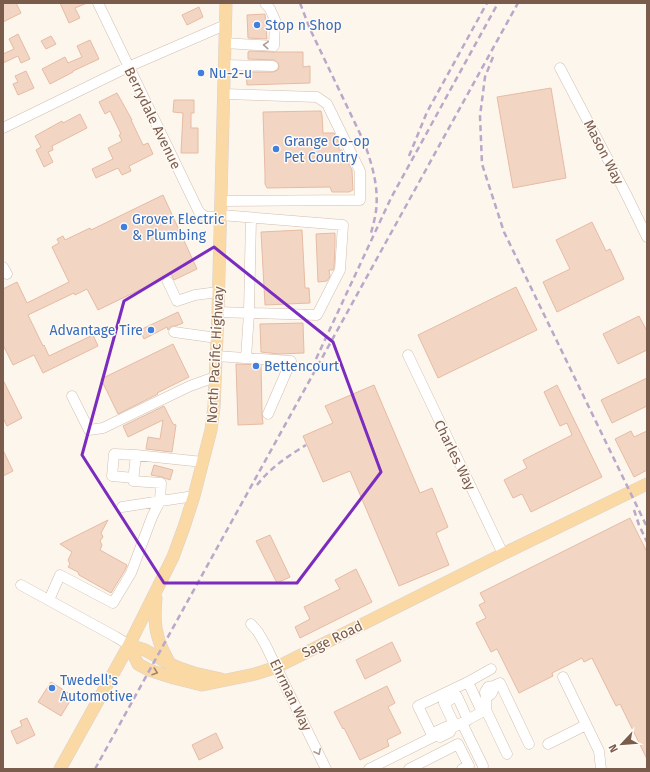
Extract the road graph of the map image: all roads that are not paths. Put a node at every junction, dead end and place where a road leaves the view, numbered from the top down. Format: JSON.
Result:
{"nodes":[{"id":1,"x":98,"y":3,"type":"edge"},
{"id":2,"x":226,"y":3,"type":"edge"},
{"id":3,"x":265,"y":3,"type":"edge"},
{"id":4,"x":225,"y":25,"type":"junction"},
{"id":5,"x":225,"y":42,"type":"junction"},
{"id":6,"x":224,"y":65,"type":"junction"},
{"id":7,"x":273,"y":66,"type":"dead end"},
{"id":8,"x":128,"y":67,"type":"junction"},
{"id":9,"x":560,"y":68,"type":"dead end"},
{"id":10,"x":224,"y":94,"type":"junction"},
{"id":11,"x":3,"y":128,"type":"edge"},
{"id":12,"x":221,"y":200,"type":"junction"},
{"id":13,"x":221,"y":216,"type":"junction"},
{"id":14,"x":251,"y":218,"type":"junction"},
{"id":15,"x":647,"y":237,"type":"edge"},
{"id":16,"x":168,"y":282,"type":"dead end"},
{"id":17,"x":218,"y":292,"type":"junction"},
{"id":18,"x":218,"y":312,"type":"junction"},
{"id":19,"x":249,"y":313,"type":"junction"},
{"id":20,"x":174,"y":332,"type":"dead end"},
{"id":21,"x":217,"y":338,"type":"junction"},
{"id":22,"x":408,"y":355,"type":"dead end"},
{"id":23,"x":216,"y":356,"type":"junction"},
{"id":24,"x":246,"y":358,"type":"junction"},
{"id":25,"x":215,"y":377,"type":"junction"},
{"id":26,"x":72,"y":396,"type":"dead end"},
{"id":27,"x":268,"y":414,"type":"dead end"},
{"id":28,"x":136,"y":456,"type":"junction"},
{"id":29,"x":204,"y":462,"type":"junction"},
{"id":30,"x":134,"y":478,"type":"junction"},
{"id":31,"x":647,"y":484,"type":"edge"},
{"id":32,"x":194,"y":496,"type":"junction"},
{"id":33,"x":160,"y":501,"type":"junction"},
{"id":34,"x":122,"y":507,"type":"dead end"},
{"id":35,"x":503,"y":554,"type":"junction"},
{"id":36,"x":21,"y":585,"type":"dead end"},
{"id":37,"x":156,"y":590,"type":"junction"},
{"id":38,"x":49,"y":600,"type":"junction"},
{"id":39,"x":251,"y":624,"type":"dead end"},
{"id":40,"x":129,"y":645,"type":"junction"},
{"id":41,"x":170,"y":664,"type":"junction"},
{"id":42,"x":277,"y":667,"type":"junction"},
{"id":43,"x":491,"y":669,"type":"dead end"},
{"id":44,"x":563,"y":677,"type":"dead end"},
{"id":45,"x":225,"y":680,"type":"junction"},
{"id":46,"x":468,"y":682,"type":"junction"},
{"id":47,"x":484,"y":712,"type":"junction"},
{"id":48,"x":459,"y":724,"type":"junction"},
{"id":49,"x":586,"y":725,"type":"junction"},
{"id":50,"x":435,"y":736,"type":"junction"},
{"id":51,"x":529,"y":744,"type":"dead end"},
{"id":52,"x":548,"y":744,"type":"dead end"},
{"id":53,"x":506,"y":754,"type":"dead end"},
{"id":54,"x":483,"y":766,"type":"dead end"},
{"id":55,"x":60,"y":769,"type":"edge"},
{"id":56,"x":326,"y":769,"type":"edge"},
{"id":57,"x":369,"y":769,"type":"edge"},
{"id":58,"x":409,"y":769,"type":"edge"},
{"id":59,"x":462,"y":769,"type":"edge"},
{"id":60,"x":601,"y":769,"type":"edge"}],
"edges":[{"from":1,"to":8,"type":"street","name":"Berrydale Avenue"},
{"from":2,"to":4,"type":"main road","name":"North Pacific Highway"},
{"from":3,"to":5,"type":"street","one_way":true},
{"from":4,"to":5,"type":"main road","name":"North Pacific Highway"},
{"from":4,"to":8,"type":"street"},
{"from":5,"to":6,"type":"main road","name":"North Pacific Highway"},
{"from":6,"to":7,"type":"street"},
{"from":6,"to":10,"type":"main road","name":"North Pacific Highway"},
{"from":8,"to":11,"type":"street"},
{"from":8,"to":13,"type":"street","name":"Berrydale Avenue"},
{"from":9,"to":15,"type":"street","name":"Mason Way"},
{"from":10,"to":12,"type":"main road","name":"North Pacific Highway"},
{"from":10,"to":12,"type":"street"},
{"from":12,"to":13,"type":"main road","name":"North Pacific Highway"},
{"from":13,"to":14,"type":"street","name":"Berrydale Avenue"},
{"from":13,"to":17,"type":"main road","name":"North Pacific Highway"},
{"from":14,"to":19,"type":"street"},
{"from":14,"to":19,"type":"street","name":"Berrydale Avenue"},
{"from":16,"to":17,"type":"street"},
{"from":17,"to":18,"type":"main road","name":"North Pacific Highway"},
{"from":18,"to":19,"type":"street"},
{"from":18,"to":21,"type":"main road","name":"North Pacific Highway"},
{"from":19,"to":24,"type":"street"},
{"from":20,"to":21,"type":"street"},
{"from":21,"to":23,"type":"main road","name":"North Pacific Highway"},
{"from":22,"to":35,"type":"street","name":"Charles Way"},
{"from":23,"to":24,"type":"street"},
{"from":23,"to":25,"type":"main road","name":"North Pacific Highway"},
{"from":24,"to":27,"type":"street"},
{"from":25,"to":26,"type":"street"},
{"from":25,"to":29,"type":"main road","name":"North Pacific Highway"},
{"from":28,"to":29,"type":"street"},
{"from":28,"to":30,"type":"street"},
{"from":28,"to":30,"type":"street"},
{"from":29,"to":32,"type":"main road","name":"North Pacific Highway"},
{"from":30,"to":33,"type":"street"},
{"from":31,"to":35,"type":"main road","name":"Sage Road"},
{"from":32,"to":33,"type":"street"},
{"from":32,"to":37,"type":"main road","name":"North Pacific Highway"},
{"from":33,"to":34,"type":"street"},
{"from":33,"to":38,"type":"street"},
{"from":35,"to":42,"type":"main road","name":"Sage Road"},
{"from":36,"to":38,"type":"street"},
{"from":37,"to":40,"type":"main road","name":"North Pacific Highway"},
{"from":37,"to":41,"type":"main road"},
{"from":38,"to":40,"type":"street"},
{"from":39,"to":42,"type":"street","name":"Ehrman Way"},
{"from":40,"to":41,"type":"main road"},
{"from":40,"to":45,"type":"main road","name":"Sage Road","one_way":true},
{"from":40,"to":55,"type":"main road","name":"North Pacific Highway"},
{"from":41,"to":45,"type":"main road"},
{"from":42,"to":45,"type":"main road","name":"Sage Road"},
{"from":42,"to":56,"type":"street","name":"Ehrman Way","one_way":true},
{"from":43,"to":46,"type":"street"},
{"from":44,"to":49,"type":"street"},
{"from":46,"to":47,"type":"street"},
{"from":46,"to":50,"type":"street"},
{"from":47,"to":48,"type":"street"},
{"from":47,"to":51,"type":"street"},
{"from":47,"to":53,"type":"street"},
{"from":48,"to":50,"type":"street"},
{"from":48,"to":54,"type":"street"},
{"from":49,"to":52,"type":"street"},
{"from":49,"to":60,"type":"street"},
{"from":50,"to":57,"type":"street"},
{"from":58,"to":59,"type":"street"}]}
